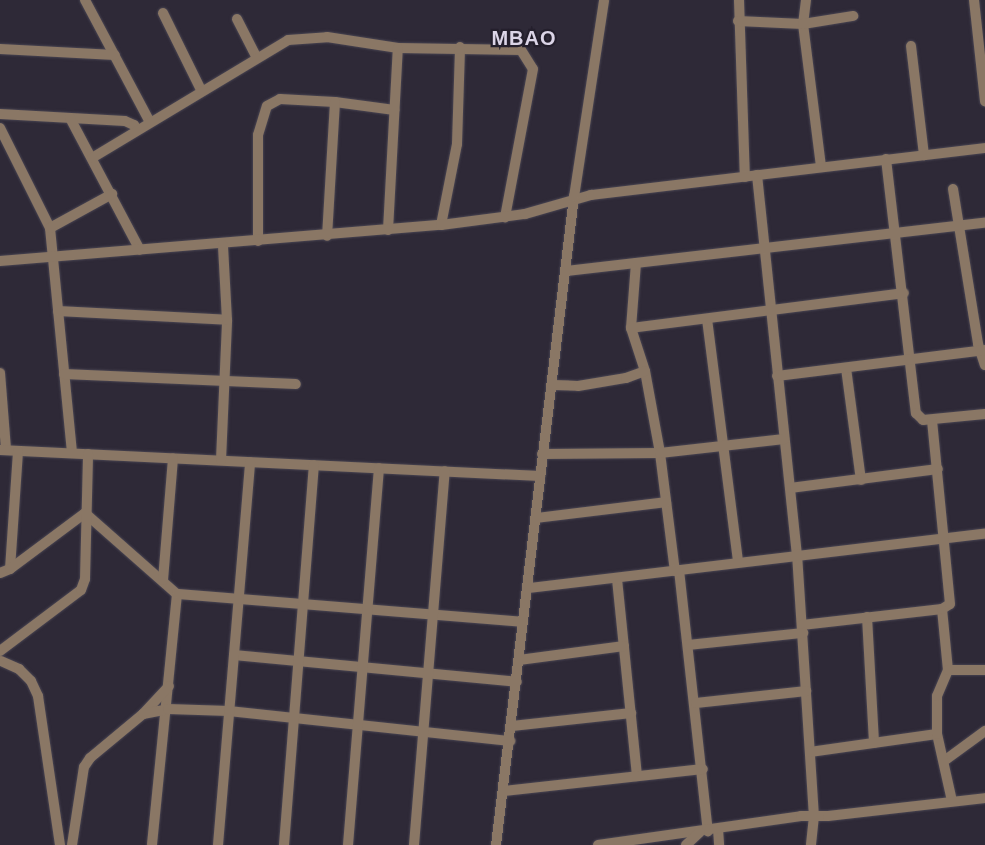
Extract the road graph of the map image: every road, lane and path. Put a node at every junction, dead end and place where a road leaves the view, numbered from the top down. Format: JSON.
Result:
{"nodes":[{"id":1,"x":85,"y":0,"type":"edge"},
{"id":2,"x":604,"y":0,"type":"edge"},
{"id":3,"x":739,"y":0,"type":"edge"},
{"id":4,"x":806,"y":0,"type":"edge"},
{"id":5,"x":974,"y":0,"type":"edge"},
{"id":6,"x":163,"y":13,"type":"dead end"},
{"id":7,"x":854,"y":16,"type":"dead end"},
{"id":8,"x":237,"y":19,"type":"dead end"},
{"id":9,"x":738,"y":21,"type":"junction"},
{"id":10,"x":804,"y":24,"type":"junction"},
{"id":11,"x":911,"y":46,"type":"dead end"},
{"id":12,"x":460,"y":47,"type":"junction"},
{"id":13,"x":398,"y":48,"type":"junction"},
{"id":14,"x":0,"y":49,"type":"edge"},
{"id":15,"x":115,"y":55,"type":"junction"},
{"id":16,"x":257,"y":58,"type":"junction"},
{"id":17,"x":983,"y":64,"type":"edge"},
{"id":18,"x":201,"y":90,"type":"junction"},
{"id":19,"x":985,"y":101,"type":"edge"},
{"id":20,"x":335,"y":102,"type":"junction"},
{"id":21,"x":394,"y":110,"type":"junction"},
{"id":22,"x":0,"y":114,"type":"edge"},
{"id":23,"x":70,"y":118,"type":"junction"},
{"id":24,"x":150,"y":122,"type":"junction"},
{"id":25,"x":0,"y":128,"type":"edge"},
{"id":26,"x":137,"y":130,"type":"junction"},
{"id":27,"x":985,"y":148,"type":"edge"},
{"id":28,"x":924,"y":155,"type":"junction"},
{"id":29,"x":92,"y":158,"type":"junction"},
{"id":30,"x":886,"y":160,"type":"junction"},
{"id":31,"x":821,"y":167,"type":"junction"},
{"id":32,"x":757,"y":175,"type":"junction"},
{"id":33,"x":746,"y":177,"type":"junction"},
{"id":34,"x":953,"y":189,"type":"dead end"},
{"id":35,"x":112,"y":194,"type":"junction"},
{"id":36,"x":574,"y":197,"type":"junction"},
{"id":37,"x":505,"y":217,"type":"junction"},
{"id":38,"x":985,"y":222,"type":"edge"},
{"id":39,"x":441,"y":226,"type":"junction"},
{"id":40,"x":962,"y":226,"type":"junction"},
{"id":41,"x":50,"y":228,"type":"junction"},
{"id":42,"x":388,"y":230,"type":"junction"},
{"id":43,"x":895,"y":233,"type":"junction"},
{"id":44,"x":327,"y":236,"type":"junction"},
{"id":45,"x":258,"y":241,"type":"junction"},
{"id":46,"x":223,"y":245,"type":"junction"},
{"id":47,"x":764,"y":248,"type":"junction"},
{"id":48,"x":140,"y":250,"type":"junction"},
{"id":49,"x":54,"y":255,"type":"junction"},
{"id":50,"x":0,"y":261,"type":"edge"},
{"id":51,"x":636,"y":264,"type":"junction"},
{"id":52,"x":567,"y":271,"type":"junction"},
{"id":53,"x":904,"y":293,"type":"junction"},
{"id":54,"x":58,"y":311,"type":"junction"},
{"id":55,"x":770,"y":313,"type":"junction"},
{"id":56,"x":227,"y":320,"type":"junction"},
{"id":57,"x":707,"y":320,"type":"junction"},
{"id":58,"x":631,"y":328,"type":"junction"},
{"id":59,"x":982,"y":350,"type":"edge"},
{"id":60,"x":912,"y":358,"type":"junction"},
{"id":61,"x":985,"y":365,"type":"edge"},
{"id":62,"x":846,"y":368,"type":"junction"},
{"id":63,"x":645,"y":372,"type":"junction"},
{"id":64,"x":0,"y":373,"type":"edge"},
{"id":65,"x":64,"y":374,"type":"junction"},
{"id":66,"x":777,"y":376,"type":"junction"},
{"id":67,"x":225,"y":380,"type":"junction"},
{"id":68,"x":296,"y":384,"type":"dead end"},
{"id":69,"x":553,"y":385,"type":"junction"},
{"id":70,"x":985,"y":414,"type":"edge"},
{"id":71,"x":932,"y":420,"type":"junction"},
{"id":72,"x":784,"y":439,"type":"junction"},
{"id":73,"x":724,"y":447,"type":"junction"},
{"id":74,"x":3,"y":450,"type":"edge"},
{"id":75,"x":18,"y":450,"type":"junction"},
{"id":76,"x":72,"y":453,"type":"junction"},
{"id":77,"x":660,"y":453,"type":"junction"},
{"id":78,"x":88,"y":454,"type":"junction"},
{"id":79,"x":542,"y":454,"type":"junction"},
{"id":80,"x":173,"y":458,"type":"junction"},
{"id":81,"x":221,"y":460,"type":"junction"},
{"id":82,"x":250,"y":462,"type":"junction"},
{"id":83,"x":314,"y":465,"type":"junction"},
{"id":84,"x":379,"y":468,"type":"junction"},
{"id":85,"x":938,"y":469,"type":"junction"},
{"id":86,"x":445,"y":471,"type":"junction"},
{"id":87,"x":540,"y":476,"type":"junction"},
{"id":88,"x":861,"y":480,"type":"junction"},
{"id":89,"x":790,"y":488,"type":"junction"},
{"id":90,"x":666,"y":502,"type":"junction"},
{"id":91,"x":85,"y":513,"type":"junction"},
{"id":92,"x":536,"y":518,"type":"junction"},
{"id":93,"x":985,"y":534,"type":"edge"},
{"id":94,"x":944,"y":538,"type":"junction"},
{"id":95,"x":798,"y":554,"type":"junction"},
{"id":96,"x":738,"y":562,"type":"junction"},
{"id":97,"x":677,"y":570,"type":"junction"},
{"id":98,"x":5,"y":571,"type":"edge"},
{"id":99,"x":617,"y":579,"type":"junction"},
{"id":100,"x":163,"y":580,"type":"junction"},
{"id":101,"x":529,"y":588,"type":"junction"},
{"id":102,"x":177,"y":594,"type":"junction"},
{"id":103,"x":238,"y":599,"type":"junction"},
{"id":104,"x":303,"y":604,"type":"junction"},
{"id":105,"x":942,"y":609,"type":"junction"},
{"id":106,"x":368,"y":610,"type":"junction"},
{"id":107,"x":433,"y":615,"type":"junction"},
{"id":108,"x":867,"y":617,"type":"junction"},
{"id":109,"x":523,"y":622,"type":"junction"},
{"id":110,"x":802,"y":629,"type":"junction"},
{"id":111,"x":688,"y":645,"type":"junction"},
{"id":112,"x":624,"y":646,"type":"junction"},
{"id":113,"x":2,"y":655,"type":"edge"},
{"id":114,"x":234,"y":655,"type":"junction"},
{"id":115,"x":520,"y":660,"type":"junction"},
{"id":116,"x":298,"y":661,"type":"junction"},
{"id":117,"x":363,"y":668,"type":"junction"},
{"id":118,"x":948,"y":670,"type":"junction"},
{"id":119,"x":985,"y":670,"type":"edge"},
{"id":120,"x":429,"y":674,"type":"junction"},
{"id":121,"x":516,"y":682,"type":"junction"},
{"id":122,"x":169,"y":686,"type":"junction"},
{"id":123,"x":806,"y":691,"type":"junction"},
{"id":124,"x":696,"y":703,"type":"junction"},
{"id":125,"x":168,"y":709,"type":"junction"},
{"id":126,"x":229,"y":712,"type":"junction"},
{"id":127,"x":631,"y":713,"type":"junction"},
{"id":128,"x":143,"y":714,"type":"junction"},
{"id":129,"x":294,"y":718,"type":"junction"},
{"id":130,"x":358,"y":724,"type":"junction"},
{"id":131,"x":512,"y":726,"type":"junction"},
{"id":132,"x":424,"y":730,"type":"junction"},
{"id":133,"x":985,"y":732,"type":"edge"},
{"id":134,"x":937,"y":734,"type":"junction"},
{"id":135,"x":510,"y":741,"type":"junction"},
{"id":136,"x":874,"y":744,"type":"junction"},
{"id":137,"x":810,"y":752,"type":"junction"},
{"id":138,"x":944,"y":761,"type":"junction"},
{"id":139,"x":703,"y":769,"type":"junction"},
{"id":140,"x":638,"y":776,"type":"junction"},
{"id":141,"x":504,"y":791,"type":"junction"},
{"id":142,"x":985,"y":798,"type":"edge"},
{"id":143,"x":952,"y":801,"type":"junction"},
{"id":144,"x":814,"y":816,"type":"junction"},
{"id":145,"x":708,"y":831,"type":"junction"},
{"id":146,"x":650,"y":842,"type":"edge"},
{"id":147,"x":615,"y":844,"type":"edge"},
{"id":148,"x":60,"y":845,"type":"edge"},
{"id":149,"x":72,"y":845,"type":"edge"},
{"id":150,"x":152,"y":845,"type":"edge"},
{"id":151,"x":218,"y":845,"type":"edge"},
{"id":152,"x":284,"y":845,"type":"edge"},
{"id":153,"x":348,"y":845,"type":"edge"},
{"id":154,"x":414,"y":845,"type":"edge"},
{"id":155,"x":496,"y":845,"type":"edge"},
{"id":156,"x":598,"y":845,"type":"edge"},
{"id":157,"x":686,"y":845,"type":"edge"},
{"id":158,"x":719,"y":845,"type":"edge"},
{"id":159,"x":811,"y":845,"type":"edge"}],
"edges":[{"from":1,"to":15,"type":"street"},
{"from":2,"to":36,"type":"street"},
{"from":3,"to":9,"type":"street"},
{"from":4,"to":10,"type":"street"},
{"from":5,"to":17,"type":"street"},
{"from":6,"to":18,"type":"street"},
{"from":7,"to":10,"type":"street"},
{"from":8,"to":16,"type":"street"},
{"from":9,"to":10,"type":"street"},
{"from":9,"to":33,"type":"street"},
{"from":10,"to":31,"type":"street"},
{"from":11,"to":28,"type":"street"},
{"from":12,"to":13,"type":"street"},
{"from":12,"to":37,"type":"street"},
{"from":12,"to":39,"type":"street"},
{"from":13,"to":16,"type":"street"},
{"from":13,"to":21,"type":"street"},
{"from":14,"to":15,"type":"street"},
{"from":15,"to":24,"type":"street"},
{"from":16,"to":18,"type":"street"},
{"from":17,"to":19,"type":"street"},
{"from":18,"to":24,"type":"street"},
{"from":20,"to":21,"type":"street"},
{"from":20,"to":44,"type":"street"},
{"from":20,"to":45,"type":"street"},
{"from":21,"to":42,"type":"street"},
{"from":22,"to":23,"type":"street"},
{"from":23,"to":26,"type":"street"},
{"from":23,"to":29,"type":"street"},
{"from":24,"to":26,"type":"street"},
{"from":25,"to":41,"type":"street"},
{"from":26,"to":29,"type":"street"},
{"from":27,"to":28,"type":"street"},
{"from":28,"to":30,"type":"street"},
{"from":29,"to":35,"type":"street"},
{"from":30,"to":31,"type":"street"},
{"from":30,"to":43,"type":"street"},
{"from":31,"to":32,"type":"street"},
{"from":32,"to":33,"type":"street"},
{"from":32,"to":47,"type":"street"},
{"from":33,"to":36,"type":"street"},
{"from":34,"to":40,"type":"street"},
{"from":35,"to":41,"type":"street"},
{"from":35,"to":48,"type":"street"},
{"from":36,"to":37,"type":"street"},
{"from":36,"to":52,"type":"street"},
{"from":37,"to":39,"type":"street"},
{"from":38,"to":40,"type":"street"},
{"from":39,"to":42,"type":"street"},
{"from":40,"to":43,"type":"street"},
{"from":40,"to":59,"type":"street"},
{"from":41,"to":49,"type":"street"},
{"from":42,"to":44,"type":"street"},
{"from":43,"to":47,"type":"street"},
{"from":43,"to":53,"type":"street"},
{"from":44,"to":45,"type":"street"},
{"from":45,"to":46,"type":"street"},
{"from":46,"to":48,"type":"street"},
{"from":46,"to":56,"type":"street"},
{"from":47,"to":51,"type":"street"},
{"from":47,"to":55,"type":"street"},
{"from":48,"to":49,"type":"street"},
{"from":49,"to":50,"type":"street"},
{"from":49,"to":54,"type":"street"},
{"from":51,"to":52,"type":"street"},
{"from":51,"to":58,"type":"street"},
{"from":52,"to":69,"type":"street"},
{"from":53,"to":55,"type":"street"},
{"from":53,"to":60,"type":"street"},
{"from":54,"to":56,"type":"street"},
{"from":54,"to":65,"type":"street"},
{"from":55,"to":57,"type":"street"},
{"from":55,"to":66,"type":"street"},
{"from":56,"to":67,"type":"street"},
{"from":57,"to":58,"type":"street"},
{"from":57,"to":73,"type":"street"},
{"from":58,"to":63,"type":"street"},
{"from":59,"to":60,"type":"street"},
{"from":59,"to":61,"type":"street"},
{"from":60,"to":62,"type":"street"},
{"from":60,"to":71,"type":"street"},
{"from":62,"to":66,"type":"street"},
{"from":62,"to":88,"type":"street"},
{"from":63,"to":69,"type":"street"},
{"from":63,"to":77,"type":"street"},
{"from":64,"to":74,"type":"street"},
{"from":65,"to":67,"type":"street"},
{"from":65,"to":76,"type":"street"},
{"from":66,"to":72,"type":"street"},
{"from":67,"to":68,"type":"street"},
{"from":67,"to":81,"type":"street"},
{"from":69,"to":79,"type":"street"},
{"from":70,"to":71,"type":"street"},
{"from":71,"to":85,"type":"street"},
{"from":72,"to":73,"type":"street"},
{"from":72,"to":89,"type":"street"},
{"from":73,"to":77,"type":"street"},
{"from":73,"to":96,"type":"street"},
{"from":74,"to":75,"type":"street"},
{"from":75,"to":76,"type":"street"},
{"from":75,"to":98,"type":"street"},
{"from":76,"to":78,"type":"street"},
{"from":77,"to":79,"type":"street"},
{"from":77,"to":90,"type":"street"},
{"from":78,"to":80,"type":"street"},
{"from":78,"to":91,"type":"street"},
{"from":79,"to":87,"type":"street"},
{"from":80,"to":81,"type":"street"},
{"from":80,"to":100,"type":"street"},
{"from":81,"to":82,"type":"street"},
{"from":82,"to":83,"type":"street"},
{"from":82,"to":103,"type":"street"},
{"from":83,"to":84,"type":"street"},
{"from":83,"to":104,"type":"street"},
{"from":84,"to":86,"type":"street"},
{"from":84,"to":106,"type":"street"},
{"from":85,"to":88,"type":"street"},
{"from":85,"to":94,"type":"street"},
{"from":86,"to":87,"type":"street"},
{"from":86,"to":107,"type":"street"},
{"from":87,"to":92,"type":"street"},
{"from":88,"to":89,"type":"street"},
{"from":89,"to":95,"type":"street"},
{"from":90,"to":92,"type":"street"},
{"from":90,"to":97,"type":"street"},
{"from":91,"to":98,"type":"street"},
{"from":91,"to":100,"type":"street"},
{"from":91,"to":113,"type":"street"},
{"from":92,"to":101,"type":"street"},
{"from":93,"to":94,"type":"street"},
{"from":94,"to":95,"type":"street"},
{"from":94,"to":105,"type":"street"},
{"from":95,"to":96,"type":"street"},
{"from":95,"to":110,"type":"street"},
{"from":96,"to":97,"type":"street"},
{"from":97,"to":99,"type":"street"},
{"from":97,"to":111,"type":"street"},
{"from":99,"to":101,"type":"street"},
{"from":99,"to":112,"type":"street"},
{"from":100,"to":102,"type":"street"},
{"from":101,"to":109,"type":"street"},
{"from":102,"to":103,"type":"street"},
{"from":102,"to":122,"type":"street"},
{"from":103,"to":104,"type":"street"},
{"from":103,"to":114,"type":"street"},
{"from":104,"to":106,"type":"street"},
{"from":104,"to":116,"type":"street"},
{"from":105,"to":108,"type":"street"},
{"from":105,"to":118,"type":"street"},
{"from":106,"to":107,"type":"street"},
{"from":106,"to":117,"type":"street"},
{"from":107,"to":109,"type":"street"},
{"from":107,"to":120,"type":"street"},
{"from":108,"to":110,"type":"street"},
{"from":108,"to":136,"type":"street"},
{"from":109,"to":115,"type":"street"},
{"from":110,"to":111,"type":"street"},
{"from":110,"to":123,"type":"street"},
{"from":111,"to":124,"type":"street"},
{"from":112,"to":115,"type":"street"},
{"from":112,"to":127,"type":"street"},
{"from":113,"to":148,"type":"street"},
{"from":114,"to":116,"type":"street"},
{"from":114,"to":126,"type":"street"},
{"from":115,"to":121,"type":"street"},
{"from":116,"to":117,"type":"street"},
{"from":116,"to":129,"type":"street"},
{"from":117,"to":120,"type":"street"},
{"from":117,"to":130,"type":"street"},
{"from":118,"to":119,"type":"street"},
{"from":118,"to":134,"type":"street"},
{"from":120,"to":121,"type":"street"},
{"from":120,"to":132,"type":"street"},
{"from":121,"to":131,"type":"street"},
{"from":122,"to":125,"type":"street"},
{"from":122,"to":128,"type":"street"},
{"from":123,"to":124,"type":"street"},
{"from":123,"to":137,"type":"street"},
{"from":124,"to":139,"type":"street"},
{"from":125,"to":126,"type":"street"},
{"from":125,"to":128,"type":"street"},
{"from":125,"to":150,"type":"street"},
{"from":126,"to":129,"type":"street"},
{"from":126,"to":151,"type":"street"},
{"from":127,"to":131,"type":"street"},
{"from":127,"to":140,"type":"street"},
{"from":128,"to":149,"type":"street"},
{"from":129,"to":130,"type":"street"},
{"from":129,"to":152,"type":"street"},
{"from":130,"to":132,"type":"street"},
{"from":130,"to":153,"type":"street"},
{"from":131,"to":135,"type":"street"},
{"from":132,"to":135,"type":"street"},
{"from":132,"to":154,"type":"street"},
{"from":133,"to":138,"type":"street"},
{"from":134,"to":136,"type":"street"},
{"from":134,"to":138,"type":"street"},
{"from":135,"to":141,"type":"street"},
{"from":136,"to":137,"type":"street"},
{"from":137,"to":144,"type":"street"},
{"from":138,"to":143,"type":"street"},
{"from":139,"to":140,"type":"street"},
{"from":139,"to":145,"type":"street"},
{"from":140,"to":141,"type":"street"},
{"from":141,"to":155,"type":"street"},
{"from":142,"to":143,"type":"street"},
{"from":143,"to":144,"type":"street"},
{"from":144,"to":145,"type":"street"},
{"from":144,"to":159,"type":"street"},
{"from":145,"to":146,"type":"street"},
{"from":145,"to":157,"type":"street"},
{"from":145,"to":158,"type":"street"},
{"from":146,"to":147,"type":"street"},
{"from":147,"to":156,"type":"street"}]}
